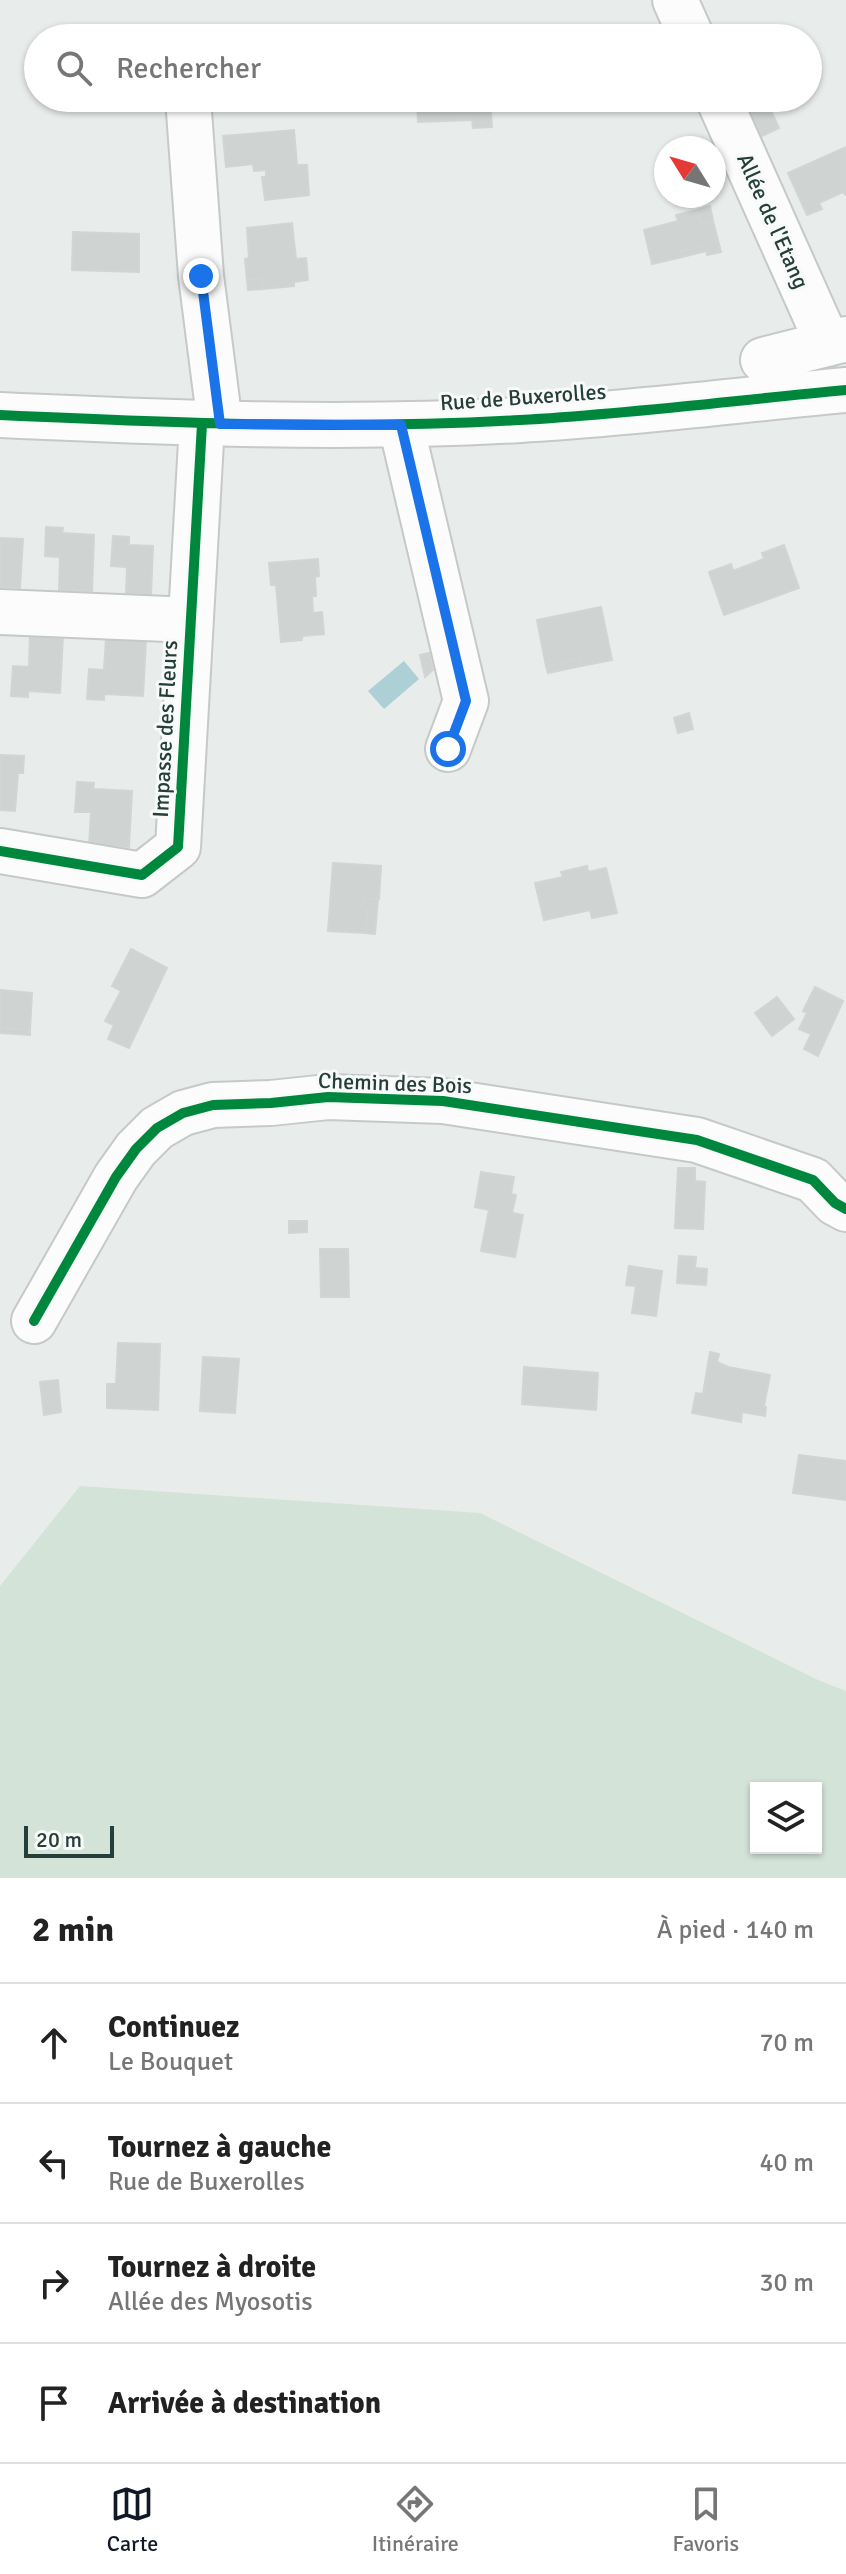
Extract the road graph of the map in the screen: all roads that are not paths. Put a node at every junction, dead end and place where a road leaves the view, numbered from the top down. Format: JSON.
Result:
{"nodes":[{"id":1,"x":675,"y":0,"type":"edge"},
{"id":2,"x":686,"y":24,"type":"edge"},
{"id":3,"x":189,"y":112,"type":"edge"},
{"id":4,"x":725,"y":112,"type":"edge"},
{"id":5,"x":837,"y":341,"type":"edge"},
{"id":6,"x":763,"y":360,"type":"dead end"},
{"id":7,"x":846,"y":390,"type":"edge"},
{"id":8,"x":0,"y":415,"type":"edge"},
{"id":9,"x":211,"y":424,"type":"junction"},
{"id":10,"x":401,"y":425,"type":"junction"},
{"id":11,"x":0,"y":612,"type":"edge"},
{"id":12,"x":191,"y":620,"type":"junction"},
{"id":13,"x":448,"y":749,"type":"dead end"},
{"id":14,"x":0,"y":851,"type":"edge"},
{"id":15,"x":846,"y":1209,"type":"edge"},
{"id":16,"x":34,"y":1321,"type":"dead end"}],
"edges":[{"from":1,"to":2,"type":"street"},
{"from":3,"to":9,"type":"street","name":"Impasse des Fleurs"},
{"from":4,"to":5,"type":"street","name":"Allée de l'Etang"},
{"from":5,"to":6,"type":"street"},
{"from":7,"to":10,"type":"street","name":"Rue de Buxerolles"},
{"from":8,"to":9,"type":"street","name":"Rue de Buxerolles"},
{"from":9,"to":10,"type":"street","name":"Rue de Buxerolles"},
{"from":9,"to":12,"type":"street","name":"Impasse des Fleurs"},
{"from":10,"to":13,"type":"street"},
{"from":11,"to":12,"type":"street"},
{"from":12,"to":14,"type":"street","name":"Impasse des Fleurs"},
{"from":15,"to":16,"type":"street","name":"Chemin des Bois"}]}
